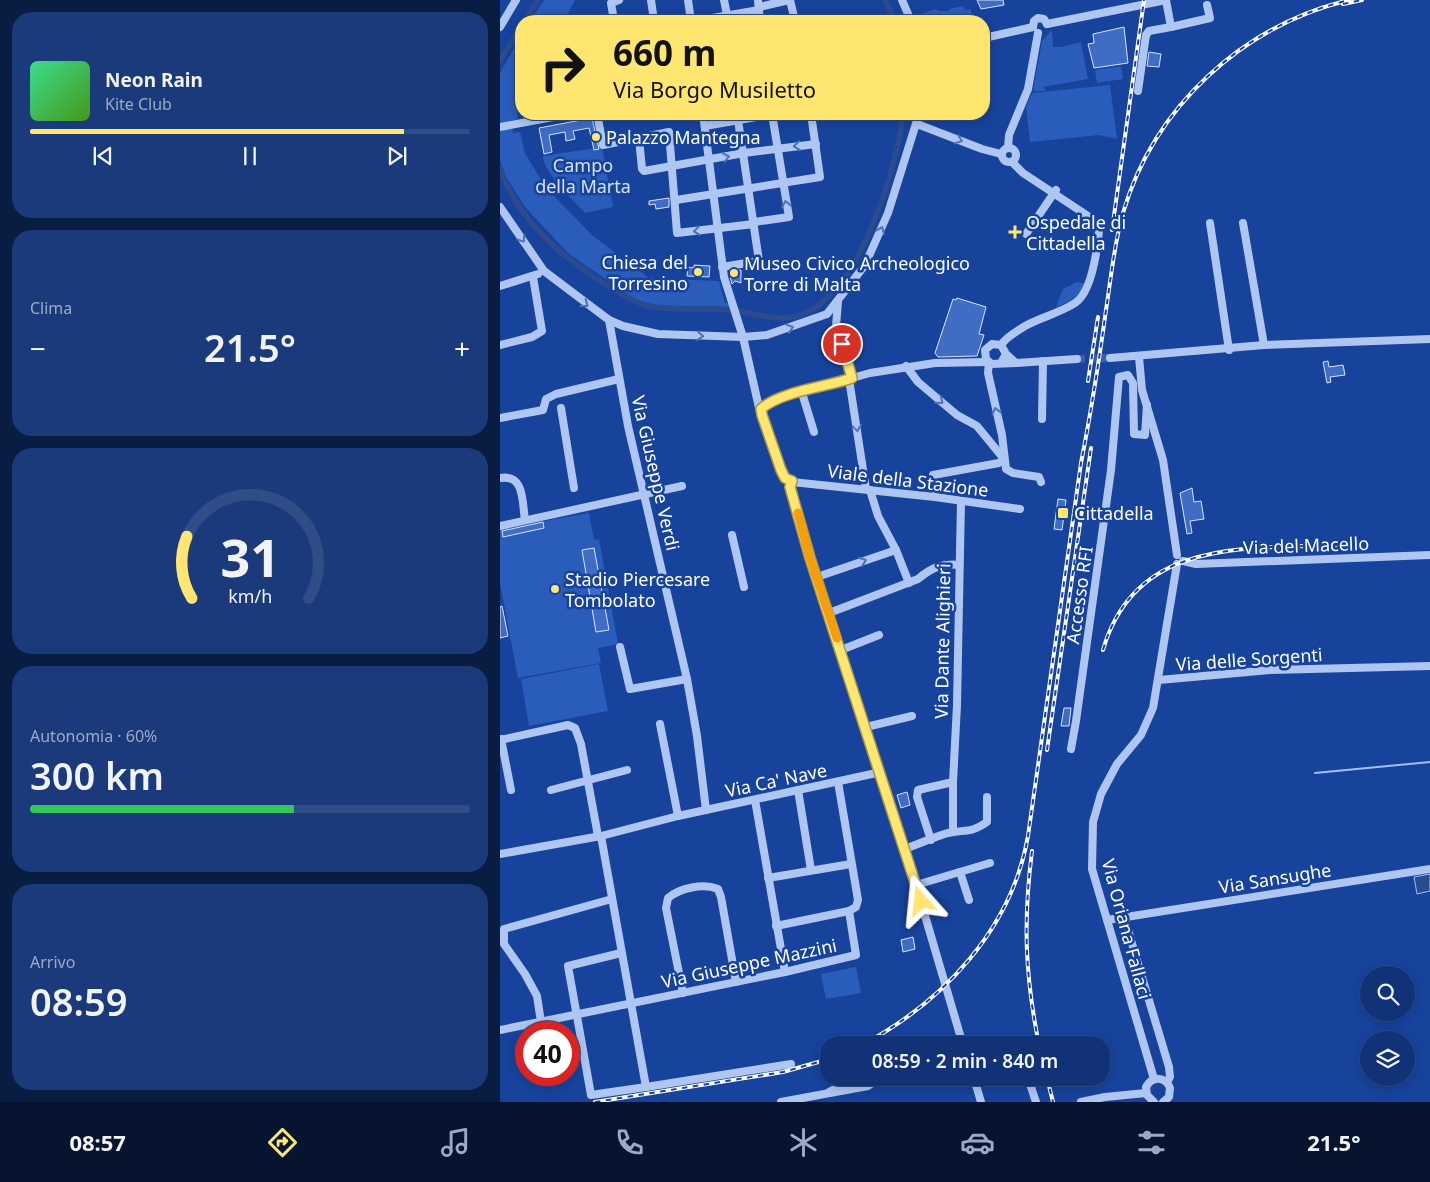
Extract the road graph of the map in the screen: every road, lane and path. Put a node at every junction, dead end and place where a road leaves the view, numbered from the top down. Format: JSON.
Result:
{"nodes":[{"id":1,"x":516,"y":0,"type":"edge"},
{"id":2,"x":619,"y":0,"type":"edge"},
{"id":3,"x":651,"y":0,"type":"edge"},
{"id":4,"x":688,"y":0,"type":"edge"},
{"id":5,"x":724,"y":0,"type":"edge"},
{"id":6,"x":790,"y":0,"type":"edge"},
{"id":7,"x":902,"y":0,"type":"edge"},
{"id":8,"x":1166,"y":0,"type":"edge"},
{"id":9,"x":1151,"y":2,"type":"edge"},
{"id":10,"x":1127,"y":4,"type":"edge"},
{"id":11,"x":1207,"y":5,"type":"dead end"},
{"id":12,"x":759,"y":6,"type":"edge"},
{"id":13,"x":613,"y":15,"type":"edge"},
{"id":14,"x":653,"y":15,"type":"edge"},
{"id":15,"x":690,"y":15,"type":"edge"},
{"id":16,"x":726,"y":15,"type":"joint"},
{"id":17,"x":794,"y":15,"type":"edge"},
{"id":18,"x":908,"y":15,"type":"edge"},
{"id":19,"x":1047,"y":24,"type":"junction"},
{"id":20,"x":500,"y":27,"type":"edge"},
{"id":21,"x":1171,"y":27,"type":"junction"},
{"id":22,"x":1035,"y":30,"type":"junction"},
{"id":23,"x":990,"y":37,"type":"edge"},
{"id":24,"x":1138,"y":91,"type":"dead end"},
{"id":25,"x":538,"y":120,"type":"edge"},
{"id":26,"x":598,"y":120,"type":"edge"},
{"id":27,"x":704,"y":120,"type":"edge"},
{"id":28,"x":738,"y":120,"type":"joint"},
{"id":29,"x":774,"y":120,"type":"edge"},
{"id":30,"x":812,"y":120,"type":"edge"},
{"id":31,"x":918,"y":120,"type":"edge"},
{"id":32,"x":917,"y":124,"type":"junction"},
{"id":33,"x":705,"y":126,"type":"junction"},
{"id":34,"x":500,"y":127,"type":"edge"},
{"id":35,"x":639,"y":138,"type":"junction"},
{"id":36,"x":816,"y":144,"type":"junction"},
{"id":37,"x":778,"y":148,"type":"junction"},
{"id":38,"x":1008,"y":148,"type":"junction"},
{"id":39,"x":744,"y":153,"type":"junction"},
{"id":40,"x":1002,"y":154,"type":"junction"},
{"id":41,"x":708,"y":161,"type":"junction"},
{"id":42,"x":1012,"y":162,"type":"junction"},
{"id":43,"x":673,"y":167,"type":"junction"},
{"id":44,"x":782,"y":183,"type":"junction"},
{"id":45,"x":749,"y":188,"type":"junction"},
{"id":46,"x":1055,"y":192,"type":"junction"},
{"id":47,"x":713,"y":195,"type":"junction"},
{"id":48,"x":676,"y":200,"type":"junction"},
{"id":49,"x":500,"y":207,"type":"edge"},
{"id":50,"x":754,"y":223,"type":"junction"},
{"id":51,"x":1210,"y":223,"type":"dead end"},
{"id":52,"x":1243,"y":223,"type":"dead end"},
{"id":53,"x":718,"y":229,"type":"junction"},
{"id":54,"x":1026,"y":234,"type":"dead end"},
{"id":55,"x":722,"y":267,"type":"junction"},
{"id":56,"x":544,"y":271,"type":"junction"},
{"id":57,"x":533,"y":276,"type":"junction"},
{"id":58,"x":500,"y":286,"type":"edge"},
{"id":59,"x":838,"y":302,"type":"junction"},
{"id":60,"x":609,"y":320,"type":"junction"},
{"id":61,"x":743,"y":337,"type":"junction"},
{"id":62,"x":1430,"y":339,"type":"edge"},
{"id":63,"x":1001,"y":345,"type":"junction"},
{"id":64,"x":500,"y":346,"type":"edge"},
{"id":65,"x":1264,"y":346,"type":"junction"},
{"id":66,"x":1229,"y":350,"type":"junction"},
{"id":67,"x":985,"y":353,"type":"junction"},
{"id":68,"x":1006,"y":354,"type":"junction"},
{"id":69,"x":1139,"y":357,"type":"junction"},
{"id":70,"x":1110,"y":358,"type":"tunnel mouth"},
{"id":71,"x":1077,"y":360,"type":"tunnel mouth"},
{"id":72,"x":1043,"y":361,"type":"junction"},
{"id":73,"x":974,"y":362,"type":"junction"},
{"id":74,"x":988,"y":362,"type":"junction"},
{"id":75,"x":1001,"y":363,"type":"junction"},
{"id":76,"x":1016,"y":363,"type":"junction"},
{"id":77,"x":906,"y":366,"type":"junction"},
{"id":78,"x":619,"y":379,"type":"junction"},
{"id":79,"x":851,"y":379,"type":"junction"},
{"id":80,"x":802,"y":393,"type":"junction"},
{"id":81,"x":1147,"y":405,"type":"junction"},
{"id":82,"x":561,"y":408,"type":"dead end"},
{"id":83,"x":762,"y":412,"type":"junction"},
{"id":84,"x":500,"y":418,"type":"edge"},
{"id":85,"x":1042,"y":419,"type":"dead end"},
{"id":86,"x":814,"y":432,"type":"dead end"},
{"id":87,"x":1004,"y":459,"type":"junction"},
{"id":88,"x":500,"y":478,"type":"edge"},
{"id":89,"x":1041,"y":482,"type":"dead end"},
{"id":90,"x":789,"y":483,"type":"junction"},
{"id":91,"x":682,"y":486,"type":"dead end"},
{"id":92,"x":574,"y":488,"type":"dead end"},
{"id":93,"x":869,"y":491,"type":"junction"},
{"id":94,"x":645,"y":493,"type":"junction"},
{"id":95,"x":935,"y":497,"type":"junction"},
{"id":96,"x":960,"y":501,"type":"junction"},
{"id":97,"x":1020,"y":509,"type":"dead end"},
{"id":98,"x":525,"y":520,"type":"junction"},
{"id":99,"x":500,"y":526,"type":"edge"},
{"id":100,"x":732,"y":535,"type":"dead end"},
{"id":101,"x":896,"y":550,"type":"junction"},
{"id":102,"x":1430,"y":555,"type":"edge"},
{"id":103,"x":1179,"y":560,"type":"junction"},
{"id":104,"x":959,"y":564,"type":"junction"},
{"id":105,"x":817,"y":577,"type":"junction"},
{"id":106,"x":909,"y":583,"type":"junction"},
{"id":107,"x":744,"y":587,"type":"dead end"},
{"id":108,"x":829,"y":613,"type":"junction"},
{"id":109,"x":879,"y":635,"type":"dead end"},
{"id":110,"x":620,"y":647,"type":"dead end"},
{"id":111,"x":841,"y":650,"type":"junction"},
{"id":112,"x":1430,"y":666,"type":"edge"},
{"id":113,"x":687,"y":679,"type":"junction"},
{"id":114,"x":1159,"y":680,"type":"junction"},
{"id":115,"x":912,"y":716,"type":"dead end"},
{"id":116,"x":660,"y":724,"type":"dead end"},
{"id":117,"x":866,"y":727,"type":"junction"},
{"id":118,"x":501,"y":740,"type":"edge"},
{"id":119,"x":1071,"y":749,"type":"dead end"},
{"id":120,"x":628,"y":770,"type":"dead end"},
{"id":121,"x":881,"y":772,"type":"junction"},
{"id":122,"x":588,"y":780,"type":"junction"},
{"id":123,"x":838,"y":782,"type":"junction"},
{"id":124,"x":953,"y":782,"type":"junction"},
{"id":125,"x":511,"y":790,"type":"dead end"},
{"id":126,"x":551,"y":790,"type":"dead end"},
{"id":127,"x":798,"y":790,"type":"junction"},
{"id":128,"x":987,"y":797,"type":"dead end"},
{"id":129,"x":755,"y":800,"type":"junction"},
{"id":130,"x":706,"y":810,"type":"junction"},
{"id":131,"x":678,"y":816,"type":"junction"},
{"id":132,"x":953,"y":832,"type":"junction"},
{"id":133,"x":600,"y":836,"type":"junction"},
{"id":134,"x":931,"y":840,"type":"junction"},
{"id":135,"x":904,"y":850,"type":"junction"},
{"id":136,"x":500,"y":854,"type":"edge"},
{"id":137,"x":990,"y":863,"type":"dead end"},
{"id":138,"x":851,"y":864,"type":"junction"},
{"id":139,"x":1430,"y":868,"type":"edge"},
{"id":140,"x":811,"y":870,"type":"junction"},
{"id":141,"x":960,"y":872,"type":"junction"},
{"id":142,"x":768,"y":878,"type":"junction"},
{"id":143,"x":916,"y":885,"type":"junction"},
{"id":144,"x":612,"y":899,"type":"junction"},
{"id":145,"x":969,"y":900,"type":"dead end"},
{"id":146,"x":849,"y":911,"type":"junction"},
{"id":147,"x":1124,"y":917,"type":"junction"},
{"id":148,"x":1107,"y":920,"type":"junction"},
{"id":149,"x":776,"y":926,"type":"junction"},
{"id":150,"x":621,"y":953,"type":"junction"},
{"id":151,"x":785,"y":972,"type":"junction"},
{"id":152,"x":736,"y":982,"type":"junction"},
{"id":153,"x":683,"y":994,"type":"junction"},
{"id":154,"x":630,"y":1003,"type":"junction"},
{"id":155,"x":576,"y":1014,"type":"junction"},
{"id":156,"x":542,"y":1021,"type":"edge"},
{"id":157,"x":546,"y":1021,"type":"edge"},
{"id":158,"x":515,"y":1027,"type":"edge"},
{"id":159,"x":500,"y":1030,"type":"edge"},
{"id":160,"x":960,"y":1036,"type":"edge"},
{"id":161,"x":791,"y":1064,"type":"dead end"},
{"id":162,"x":1154,"y":1079,"type":"junction"},
{"id":163,"x":1167,"y":1082,"type":"junction"},
{"id":164,"x":839,"y":1086,"type":"edge"},
{"id":165,"x":868,"y":1086,"type":"edge"},
{"id":166,"x":976,"y":1086,"type":"edge"},
{"id":167,"x":1031,"y":1086,"type":"edge"},
{"id":168,"x":646,"y":1087,"type":"junction"},
{"id":169,"x":827,"y":1093,"type":"junction"},
{"id":170,"x":1146,"y":1093,"type":"junction"},
{"id":171,"x":1167,"y":1101,"type":"edge"},
{"id":172,"x":781,"y":1102,"type":"edge"},
{"id":173,"x":981,"y":1102,"type":"edge"},
{"id":174,"x":1036,"y":1102,"type":"edge"},
{"id":175,"x":1081,"y":1102,"type":"edge"},
{"id":176,"x":1154,"y":1102,"type":"edge"}],
"edges":[{"from":1,"to":20,"type":"street"},
{"from":2,"to":13,"type":"street"},
{"from":3,"to":14,"type":"street"},
{"from":4,"to":15,"type":"street"},
{"from":5,"to":16,"type":"street"},
{"from":6,"to":12,"type":"street"},
{"from":6,"to":17,"type":"street"},
{"from":7,"to":18,"type":"street"},
{"from":8,"to":9,"type":"street"},
{"from":8,"to":21,"type":"street"},
{"from":9,"to":10,"type":"street"},
{"from":10,"to":19,"type":"street"},
{"from":11,"to":21,"type":"street"},
{"from":12,"to":16,"type":"street"},
{"from":19,"to":22,"type":"street"},
{"from":19,"to":22,"type":"street"},
{"from":21,"to":24,"type":"street"},
{"from":22,"to":23,"type":"street"},
{"from":22,"to":38,"type":"street"},
{"from":25,"to":34,"type":"street"},
{"from":26,"to":35,"type":"street"},
{"from":27,"to":33,"type":"street"},
{"from":28,"to":33,"type":"street"},
{"from":28,"to":39,"type":"street"},
{"from":29,"to":37,"type":"street"},
{"from":30,"to":36,"type":"street"},
{"from":31,"to":32,"type":"street"},
{"from":32,"to":40,"type":"street","one_way":true},
{"from":59,"to":32,"type":"street","one_way":true},
{"from":33,"to":41,"type":"street"},
{"from":35,"to":43,"type":"street"},
{"from":35,"to":43,"type":"street"},
{"from":36,"to":37,"type":"street","one_way":true},
{"from":36,"to":44,"type":"street"},
{"from":37,"to":39,"type":"street"},
{"from":37,"to":44,"type":"street"},
{"from":38,"to":40,"type":"street"},
{"from":38,"to":42,"type":"street"},
{"from":41,"to":39,"type":"street","one_way":true},
{"from":39,"to":45,"type":"street"},
{"from":40,"to":42,"type":"street"},
{"from":41,"to":43,"type":"street"},
{"from":41,"to":47,"type":"street"},
{"from":42,"to":46,"type":"street"},
{"from":43,"to":48,"type":"street"},
{"from":44,"to":45,"type":"street"},
{"from":50,"to":44,"type":"street","one_way":true},
{"from":45,"to":47,"type":"street"},
{"from":45,"to":50,"type":"street"},
{"from":46,"to":54,"type":"street"},
{"from":46,"to":63,"type":"street"},
{"from":47,"to":48,"type":"street"},
{"from":47,"to":53,"type":"street"},
{"from":53,"to":48,"type":"street","one_way":true},
{"from":49,"to":56,"type":"street","one_way":true},
{"from":50,"to":53,"type":"street"},
{"from":50,"to":55,"type":"street"},
{"from":51,"to":66,"type":"street"},
{"from":52,"to":65,"type":"street"},
{"from":53,"to":55,"type":"street"},
{"from":55,"to":61,"type":"street"},
{"from":56,"to":57,"type":"street"},
{"from":56,"to":60,"type":"street","one_way":true},
{"from":57,"to":58,"type":"street"},
{"from":57,"to":64,"type":"street"},
{"from":61,"to":59,"type":"street","one_way":true},
{"from":59,"to":79,"type":"street"},
{"from":60,"to":61,"type":"street","one_way":true},
{"from":60,"to":78,"type":"street","name":"Via Giuseppe Verdi"},
{"from":61,"to":83,"type":"street"},
{"from":62,"to":65,"type":"street"},
{"from":63,"to":67,"type":"street"},
{"from":63,"to":68,"type":"street"},
{"from":65,"to":66,"type":"street"},
{"from":66,"to":69,"type":"street"},
{"from":67,"to":73,"type":"street"},
{"from":67,"to":74,"type":"street"},
{"from":68,"to":75,"type":"street"},
{"from":68,"to":76,"type":"street"},
{"from":69,"to":70,"type":"street"},
{"from":69,"to":81,"type":"street"},
{"from":71,"to":72,"type":"street"},
{"from":72,"to":76,"type":"street"},
{"from":72,"to":85,"type":"street"},
{"from":73,"to":74,"type":"street"},
{"from":73,"to":77,"type":"street"},
{"from":74,"to":75,"type":"street"},
{"from":87,"to":74,"type":"street","one_way":true},
{"from":75,"to":76,"type":"street"},
{"from":77,"to":79,"type":"street"},
{"from":77,"to":87,"type":"street","one_way":true},
{"from":78,"to":84,"type":"street"},
{"from":78,"to":94,"type":"street","name":"Via Giuseppe Verdi"},
{"from":79,"to":80,"type":"street"},
{"from":79,"to":93,"type":"street","one_way":true},
{"from":80,"to":83,"type":"street"},
{"from":80,"to":86,"type":"street"},
{"from":81,"to":103,"type":"street"},
{"from":81,"to":119,"type":"street","name":"Accesso RFI"},
{"from":82,"to":92,"type":"street"},
{"from":83,"to":90,"type":"street"},
{"from":87,"to":89,"type":"street"},
{"from":87,"to":95,"type":"street"},
{"from":88,"to":98,"type":"street"},
{"from":90,"to":93,"type":"street","name":"Viale della Stazione"},
{"from":90,"to":105,"type":"street"},
{"from":91,"to":94,"type":"street"},
{"from":93,"to":95,"type":"street","name":"Viale della Stazione"},
{"from":93,"to":101,"type":"street"},
{"from":94,"to":98,"type":"street"},
{"from":94,"to":113,"type":"street","name":"Via Giuseppe Verdi"},
{"from":95,"to":96,"type":"street","name":"Viale della Stazione"},
{"from":96,"to":97,"type":"street","name":"Viale della Stazione"},
{"from":96,"to":104,"type":"street","name":"Via Dante Alighieri"},
{"from":98,"to":99,"type":"street"},
{"from":100,"to":107,"type":"street"},
{"from":105,"to":101,"type":"street","one_way":true},
{"from":101,"to":106,"type":"street"},
{"from":102,"to":103,"type":"street","name":"Via del Macello"},
{"from":103,"to":114,"type":"street","name":"Via delle Sorgenti"},
{"from":104,"to":106,"type":"street"},
{"from":104,"to":124,"type":"street","name":"Via Dante Alighieri"},
{"from":105,"to":108,"type":"street"},
{"from":106,"to":108,"type":"street"},
{"from":108,"to":111,"type":"street"},
{"from":109,"to":111,"type":"street"},
{"from":110,"to":113,"type":"street"},
{"from":111,"to":117,"type":"street"},
{"from":112,"to":114,"type":"street","name":"Via delle Sorgenti"},
{"from":113,"to":130,"type":"street","name":"Via Giuseppe Verdi"},
{"from":114,"to":148,"type":"street","name":"Via Oriana Fallaci"},
{"from":115,"to":117,"type":"street"},
{"from":116,"to":131,"type":"street"},
{"from":117,"to":121,"type":"street"},
{"from":118,"to":122,"type":"street"},
{"from":118,"to":125,"type":"street"},
{"from":120,"to":122,"type":"street"},
{"from":121,"to":123,"type":"street","name":"Via Ca' Nave"},
{"from":121,"to":135,"type":"street"},
{"from":122,"to":126,"type":"street"},
{"from":122,"to":133,"type":"street"},
{"from":123,"to":127,"type":"street","name":"Via Ca' Nave"},
{"from":123,"to":138,"type":"street","name":"Via Giuseppe Mazzini"},
{"from":124,"to":132,"type":"street","name":"Via Dante Alighieri"},
{"from":124,"to":134,"type":"street"},
{"from":127,"to":129,"type":"street","name":"Via Ca' Nave"},
{"from":127,"to":140,"type":"street"},
{"from":128,"to":132,"type":"street"},
{"from":129,"to":130,"type":"street","name":"Via Ca' Nave"},
{"from":129,"to":142,"type":"street"},
{"from":130,"to":131,"type":"street","name":"Via Ca' Nave"},
{"from":131,"to":133,"type":"street","name":"Via Ca' Nave"},
{"from":132,"to":134,"type":"street"},
{"from":133,"to":136,"type":"street","name":"Via Ca' Nave"},
{"from":133,"to":144,"type":"street"},
{"from":134,"to":135,"type":"street"},
{"from":135,"to":143,"type":"street"},
{"from":137,"to":141,"type":"street"},
{"from":138,"to":140,"type":"street"},
{"from":138,"to":146,"type":"street","name":"Via Giuseppe Mazzini"},
{"from":139,"to":147,"type":"street","name":"Via Sansughe"},
{"from":140,"to":142,"type":"street"},
{"from":141,"to":143,"type":"street"},
{"from":141,"to":145,"type":"street"},
{"from":142,"to":149,"type":"street"},
{"from":143,"to":160,"type":"street"},
{"from":144,"to":150,"type":"street"},
{"from":144,"to":156,"type":"street"},
{"from":146,"to":149,"type":"street"},
{"from":146,"to":151,"type":"street","name":"Via Giuseppe Mazzini"},
{"from":147,"to":148,"type":"street","name":"Via Sansughe"},
{"from":147,"to":163,"type":"street"},
{"from":148,"to":162,"type":"street","name":"Via Oriana Fallaci"},
{"from":149,"to":151,"type":"street"},
{"from":150,"to":154,"type":"street"},
{"from":150,"to":155,"type":"street"},
{"from":151,"to":152,"type":"street","name":"Via Giuseppe Mazzini"},
{"from":152,"to":153,"type":"street","name":"Via Giuseppe Mazzini"},
{"from":152,"to":153,"type":"street"},
{"from":153,"to":154,"type":"street","name":"Via Giuseppe Mazzini"},
{"from":154,"to":155,"type":"street","name":"Via Giuseppe Mazzini"},
{"from":154,"to":168,"type":"street"},
{"from":155,"to":157,"type":"street","name":"Via Giuseppe Mazzini"},
{"from":155,"to":168,"type":"street"},
{"from":158,"to":159,"type":"street","name":"Via Giuseppe Mazzini"},
{"from":161,"to":168,"type":"street"},
{"from":162,"to":163,"type":"street"},
{"from":162,"to":170,"type":"street"},
{"from":163,"to":171,"type":"street"},
{"from":164,"to":169,"type":"street"},
{"from":165,"to":169,"type":"street"},
{"from":166,"to":173,"type":"street"},
{"from":167,"to":174,"type":"street"},
{"from":169,"to":172,"type":"street"},
{"from":170,"to":175,"type":"street"},
{"from":170,"to":176,"type":"street"}]}
